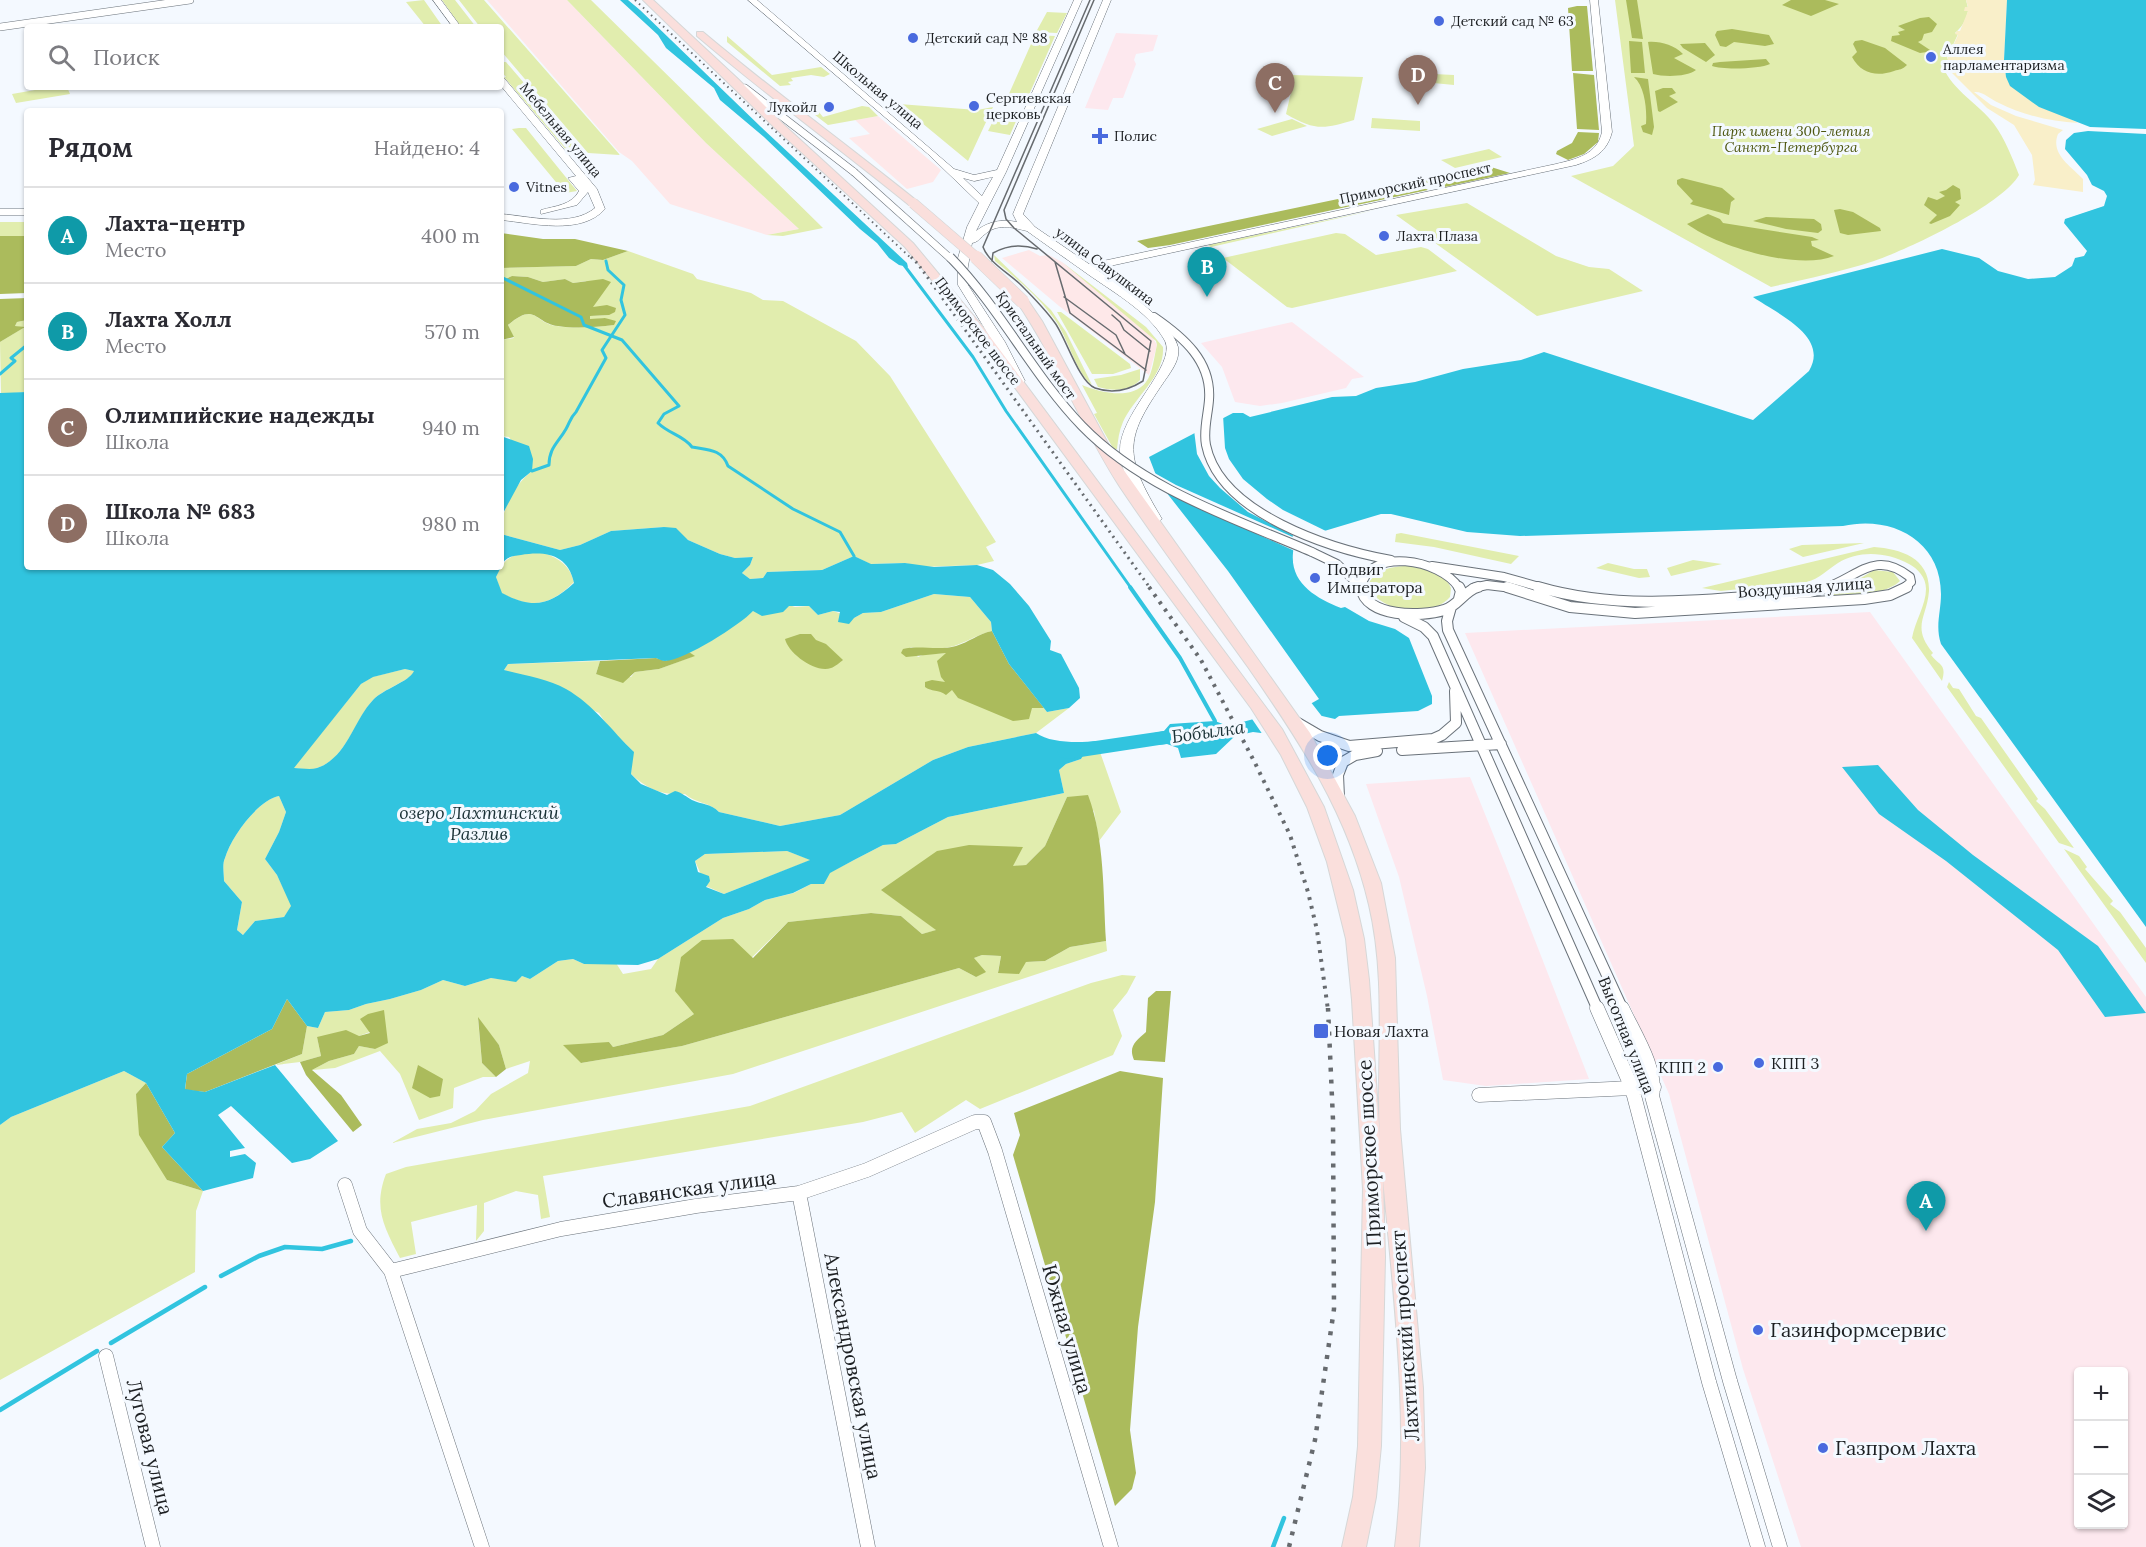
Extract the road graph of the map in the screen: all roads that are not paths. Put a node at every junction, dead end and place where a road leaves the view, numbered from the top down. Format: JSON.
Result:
{"nodes":[{"id":1,"x":190,"y":0,"type":"edge"},
{"id":2,"x":429,"y":0,"type":"edge"},
{"id":3,"x":437,"y":0,"type":"edge"},
{"id":4,"x":648,"y":0,"type":"edge"},
{"id":5,"x":663,"y":0,"type":"edge"},
{"id":6,"x":752,"y":0,"type":"edge"},
{"id":7,"x":1078,"y":0,"type":"edge"},
{"id":8,"x":1107,"y":0,"type":"edge"},
{"id":9,"x":1594,"y":0,"type":"edge"},
{"id":10,"x":446,"y":24,"type":"edge"},
{"id":11,"x":454,"y":24,"type":"edge"},
{"id":12,"x":0,"y":27,"type":"edge"},
{"id":13,"x":735,"y":81,"type":"junction"},
{"id":14,"x":504,"y":84,"type":"edge"},
{"id":15,"x":500,"y":90,"type":"edge"},
{"id":16,"x":946,"y":166,"type":"junction"},
{"id":17,"x":1001,"y":172,"type":"junction"},
{"id":18,"x":984,"y":203,"type":"junction"},
{"id":19,"x":504,"y":209,"type":"edge"},
{"id":20,"x":0,"y":212,"type":"edge"},
{"id":21,"x":24,"y":212,"type":"edge"},
{"id":22,"x":545,"y":212,"type":"junction"},
{"id":23,"x":596,"y":214,"type":"junction"},
{"id":24,"x":504,"y":217,"type":"edge"},
{"id":25,"x":0,"y":219,"type":"edge"},
{"id":26,"x":24,"y":219,"type":"edge"},
{"id":27,"x":1031,"y":229,"type":"junction"},
{"id":28,"x":965,"y":248,"type":"junction"},
{"id":29,"x":1085,"y":267,"type":"junction"},
{"id":30,"x":1137,"y":306,"type":"junction"},
{"id":31,"x":1024,"y":392,"type":"junction"},
{"id":32,"x":1173,"y":550,"type":"junction"},
{"id":33,"x":1400,"y":561,"type":"junction"},
{"id":34,"x":1432,"y":566,"type":"junction"},
{"id":35,"x":1360,"y":586,"type":"junction"},
{"id":36,"x":1459,"y":599,"type":"junction"},
{"id":37,"x":1451,"y":607,"type":"junction"},
{"id":38,"x":1393,"y":613,"type":"junction"},
{"id":39,"x":1454,"y":679,"type":"junction"},
{"id":40,"x":1298,"y":726,"type":"junction"},
{"id":41,"x":1501,"y":744,"type":"junction"},
{"id":42,"x":1482,"y":745,"type":"junction"},
{"id":43,"x":1340,"y":803,"type":"junction"},
{"id":44,"x":1389,"y":1054,"type":"joint"},
{"id":45,"x":1632,"y":1088,"type":"junction"},
{"id":46,"x":1653,"y":1091,"type":"junction"},
{"id":47,"x":1479,"y":1095,"type":"dead end"},
{"id":48,"x":984,"y":1122,"type":"joint"},
{"id":49,"x":345,"y":1185,"type":"dead end"},
{"id":50,"x":799,"y":1193,"type":"junction"},
{"id":51,"x":391,"y":1271,"type":"junction"},
{"id":52,"x":106,"y":1356,"type":"dead end"},
{"id":53,"x":153,"y":1547,"type":"edge"},
{"id":54,"x":482,"y":1547,"type":"edge"},
{"id":55,"x":868,"y":1547,"type":"edge"},
{"id":56,"x":1111,"y":1547,"type":"edge"},
{"id":57,"x":1354,"y":1547,"type":"edge"},
{"id":58,"x":1407,"y":1547,"type":"edge"},
{"id":59,"x":1758,"y":1547,"type":"edge"},
{"id":60,"x":1779,"y":1547,"type":"edge"}],
"edges":[{"from":1,"to":12,"type":"street"},
{"from":2,"to":10,"type":"street"},
{"from":3,"to":11,"type":"street"},
{"from":4,"to":13,"type":"main road","name":"Приморское шоссе"},
{"from":5,"to":32,"type":"main road","bridge":true},
{"from":6,"to":16,"type":"street","name":"Школьная улица"},
{"from":7,"to":17,"type":"street"},
{"from":8,"to":27,"type":"street","name":"улица Савушкина"},
{"from":9,"to":29,"type":"street","name":"Приморский проспект"},
{"from":13,"to":31,"type":"main road","name":"Приморское шоссе"},
{"from":13,"to":35,"type":"street","name":"Кристальный мост","bridge":true},
{"from":14,"to":23,"type":"street","name":"Мебельная улица"},
{"from":15,"to":22,"type":"street","name":"Мебельная улица"},
{"from":16,"to":17,"type":"street"},
{"from":16,"to":18,"type":"street","name":"Школьная улица"},
{"from":17,"to":18,"type":"street"},
{"from":18,"to":28,"type":"street"},
{"from":19,"to":22,"type":"street"},
{"from":20,"to":21,"type":"street"},
{"from":22,"to":23,"type":"street"},
{"from":23,"to":24,"type":"street"},
{"from":25,"to":26,"type":"street"},
{"from":27,"to":28,"type":"street"},
{"from":27,"to":29,"type":"street","name":"улица Савушкина"},
{"from":28,"to":31,"type":"street"},
{"from":29,"to":30,"type":"street","name":"улица Савушкина"},
{"from":30,"to":32,"type":"street","name":"улица Савушкина"},
{"from":30,"to":33,"type":"street"},
{"from":31,"to":57,"type":"main road","name":"Приморское шоссе"},
{"from":32,"to":40,"type":"main road","name":"Приморское шоссе"},
{"from":33,"to":34,"type":"street"},
{"from":33,"to":35,"type":"street"},
{"from":34,"to":36,"type":"street"},
{"from":34,"to":36,"type":"street","name":"Воздушная улица"},
{"from":35,"to":38,"type":"street","name":"Высотная улица"},
{"from":36,"to":37,"type":"street"},
{"from":37,"to":38,"type":"street"},
{"from":37,"to":41,"type":"street","name":"Высотная улица"},
{"from":38,"to":39,"type":"street","name":"Высотная улица"},
{"from":39,"to":40,"type":"street"},
{"from":39,"to":42,"type":"street","name":"Высотная улица"},
{"from":40,"to":43,"type":"main road","name":"Приморское шоссе"},
{"from":41,"to":42,"type":"street"},
{"from":41,"to":46,"type":"street","name":"Высотная улица"},
{"from":42,"to":43,"type":"street"},
{"from":42,"to":45,"type":"street","name":"Высотная улица"},
{"from":43,"to":44,"type":"main road","name":"Приморское шоссе"},
{"from":44,"to":58,"type":"main road","name":"Лахтинский проспект"},
{"from":45,"to":46,"type":"street"},
{"from":45,"to":47,"type":"street"},
{"from":45,"to":59,"type":"street","name":"Высотная улица"},
{"from":46,"to":60,"type":"street","name":"Высотная улица"},
{"from":48,"to":50,"type":"street","name":"Славянская улица"},
{"from":48,"to":56,"type":"street","name":"Южная улица"},
{"from":49,"to":51,"type":"street"},
{"from":50,"to":51,"type":"street","name":"Славянская улица"},
{"from":50,"to":55,"type":"street","name":"Александровская улица"},
{"from":51,"to":54,"type":"street"},
{"from":52,"to":53,"type":"street","name":"Луговая улица"}]}
